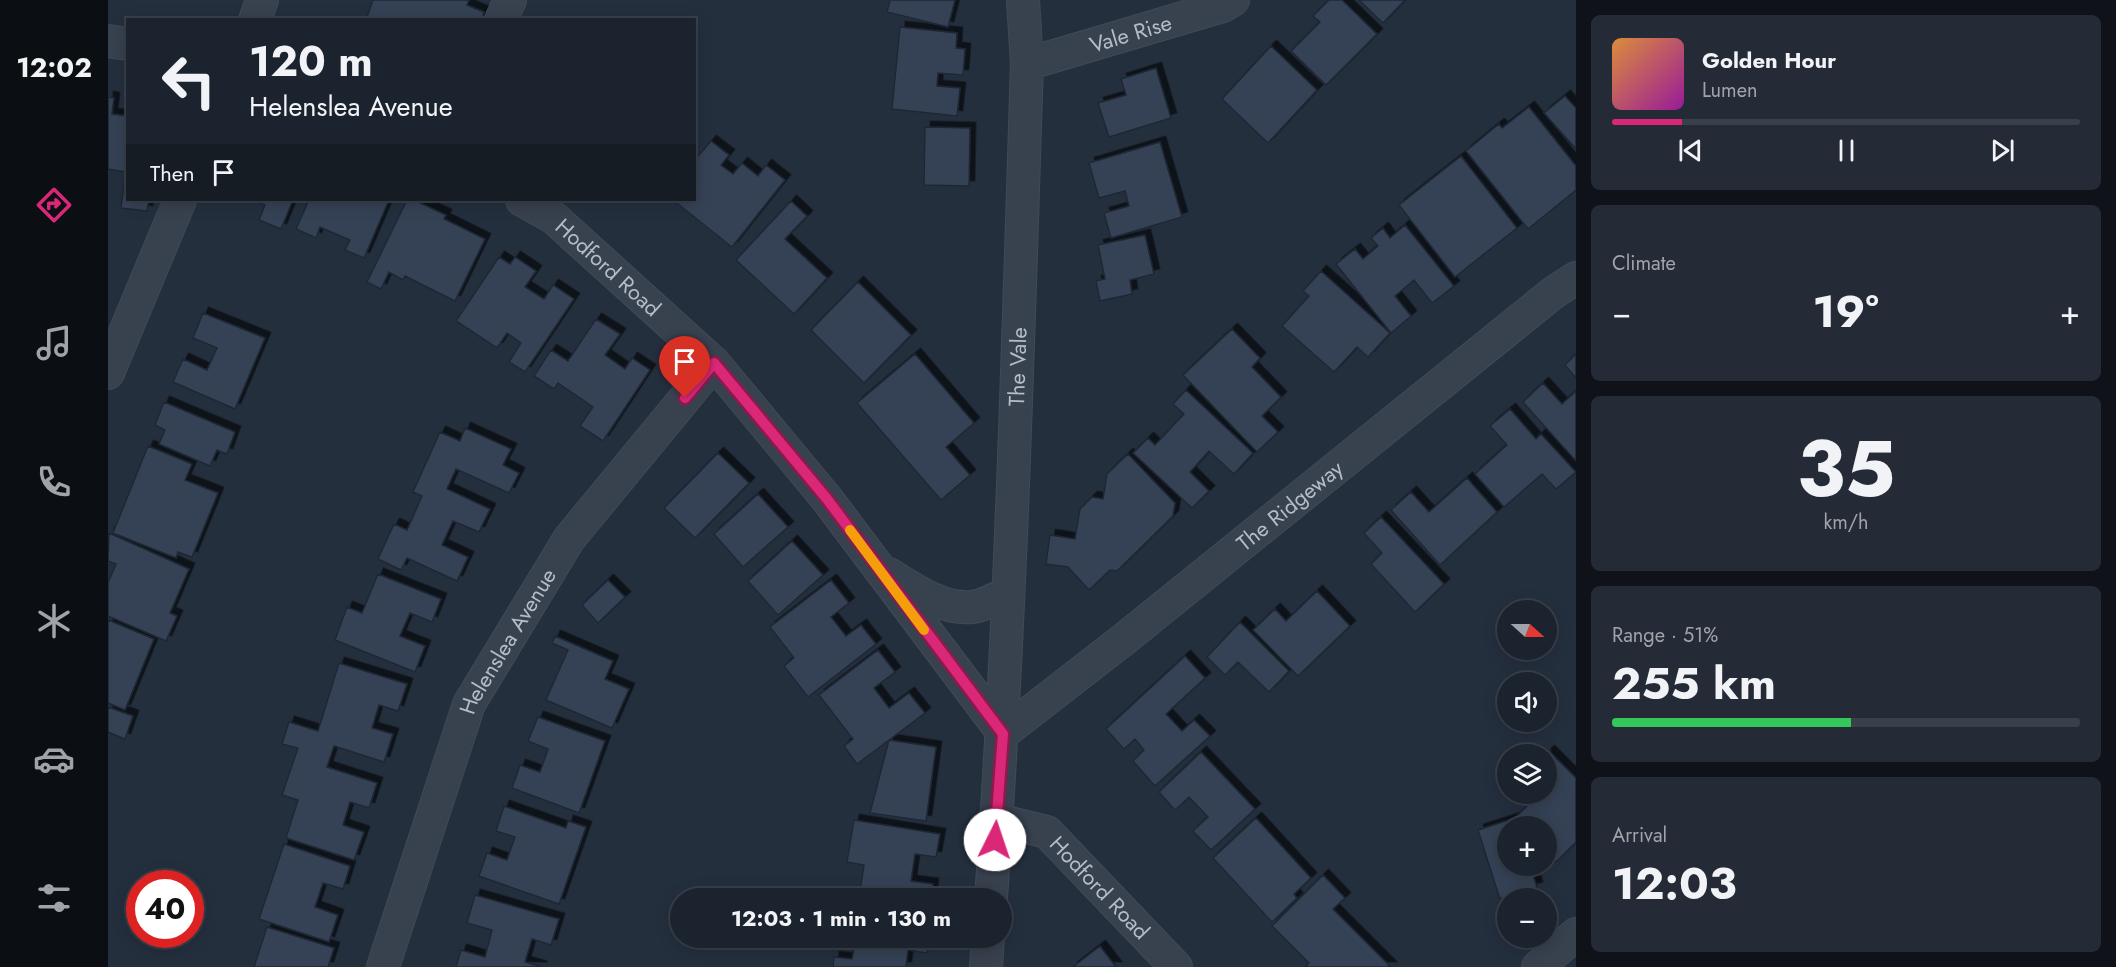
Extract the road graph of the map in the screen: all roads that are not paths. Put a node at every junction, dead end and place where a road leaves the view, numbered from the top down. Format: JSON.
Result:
{"nodes":[{"id":1,"x":262,"y":0,"type":"edge"},
{"id":2,"x":510,"y":0,"type":"edge"},
{"id":3,"x":1023,"y":0,"type":"edge"},
{"id":4,"x":1233,"y":0,"type":"edge"},
{"id":5,"x":256,"y":18,"type":"edge"},
{"id":6,"x":502,"y":18,"type":"edge"},
{"id":7,"x":108,"y":41,"type":"edge"},
{"id":8,"x":126,"y":44,"type":"edge"},
{"id":9,"x":1027,"y":64,"type":"junction"},
{"id":10,"x":180,"y":201,"type":"edge"},
{"id":11,"x":524,"y":201,"type":"edge"},
{"id":12,"x":1576,"y":278,"type":"edge"},
{"id":13,"x":714,"y":363,"type":"junction"},
{"id":14,"x":108,"y":374,"type":"edge"},
{"id":15,"x":878,"y":568,"type":"junction"},
{"id":16,"x":1007,"y":593,"type":"junction"},
{"id":17,"x":1003,"y":734,"type":"junction"},
{"id":18,"x":997,"y":820,"type":"junction"},
{"id":19,"x":992,"y":888,"type":"edge"},
{"id":20,"x":1576,"y":934,"type":"edge"},
{"id":21,"x":987,"y":948,"type":"edge"},
{"id":22,"x":383,"y":967,"type":"edge"},
{"id":23,"x":986,"y":967,"type":"edge"},
{"id":24,"x":1176,"y":967,"type":"edge"},
{"id":25,"x":1538,"y":967,"type":"edge"}],
"edges":[{"from":1,"to":5,"type":"street"},
{"from":2,"to":6,"type":"street"},
{"from":3,"to":9,"type":"street","name":"The Vale"},
{"from":4,"to":9,"type":"street","name":"Vale Rise"},
{"from":7,"to":8,"type":"street"},
{"from":9,"to":16,"type":"street","name":"The Vale"},
{"from":10,"to":14,"type":"street"},
{"from":11,"to":13,"type":"street","name":"Hodford Road"},
{"from":12,"to":17,"type":"street","name":"The Ridgeway"},
{"from":13,"to":15,"type":"street","name":"Hodford Road"},
{"from":13,"to":22,"type":"street","name":"Helenslea Avenue"},
{"from":15,"to":16,"type":"street"},
{"from":15,"to":17,"type":"street","name":"Hodford Road"},
{"from":16,"to":17,"type":"street","name":"The Vale"},
{"from":17,"to":18,"type":"street"},
{"from":18,"to":19,"type":"street"},
{"from":18,"to":24,"type":"street","name":"Hodford Road"},
{"from":20,"to":25,"type":"street"},
{"from":21,"to":23,"type":"street"}]}
